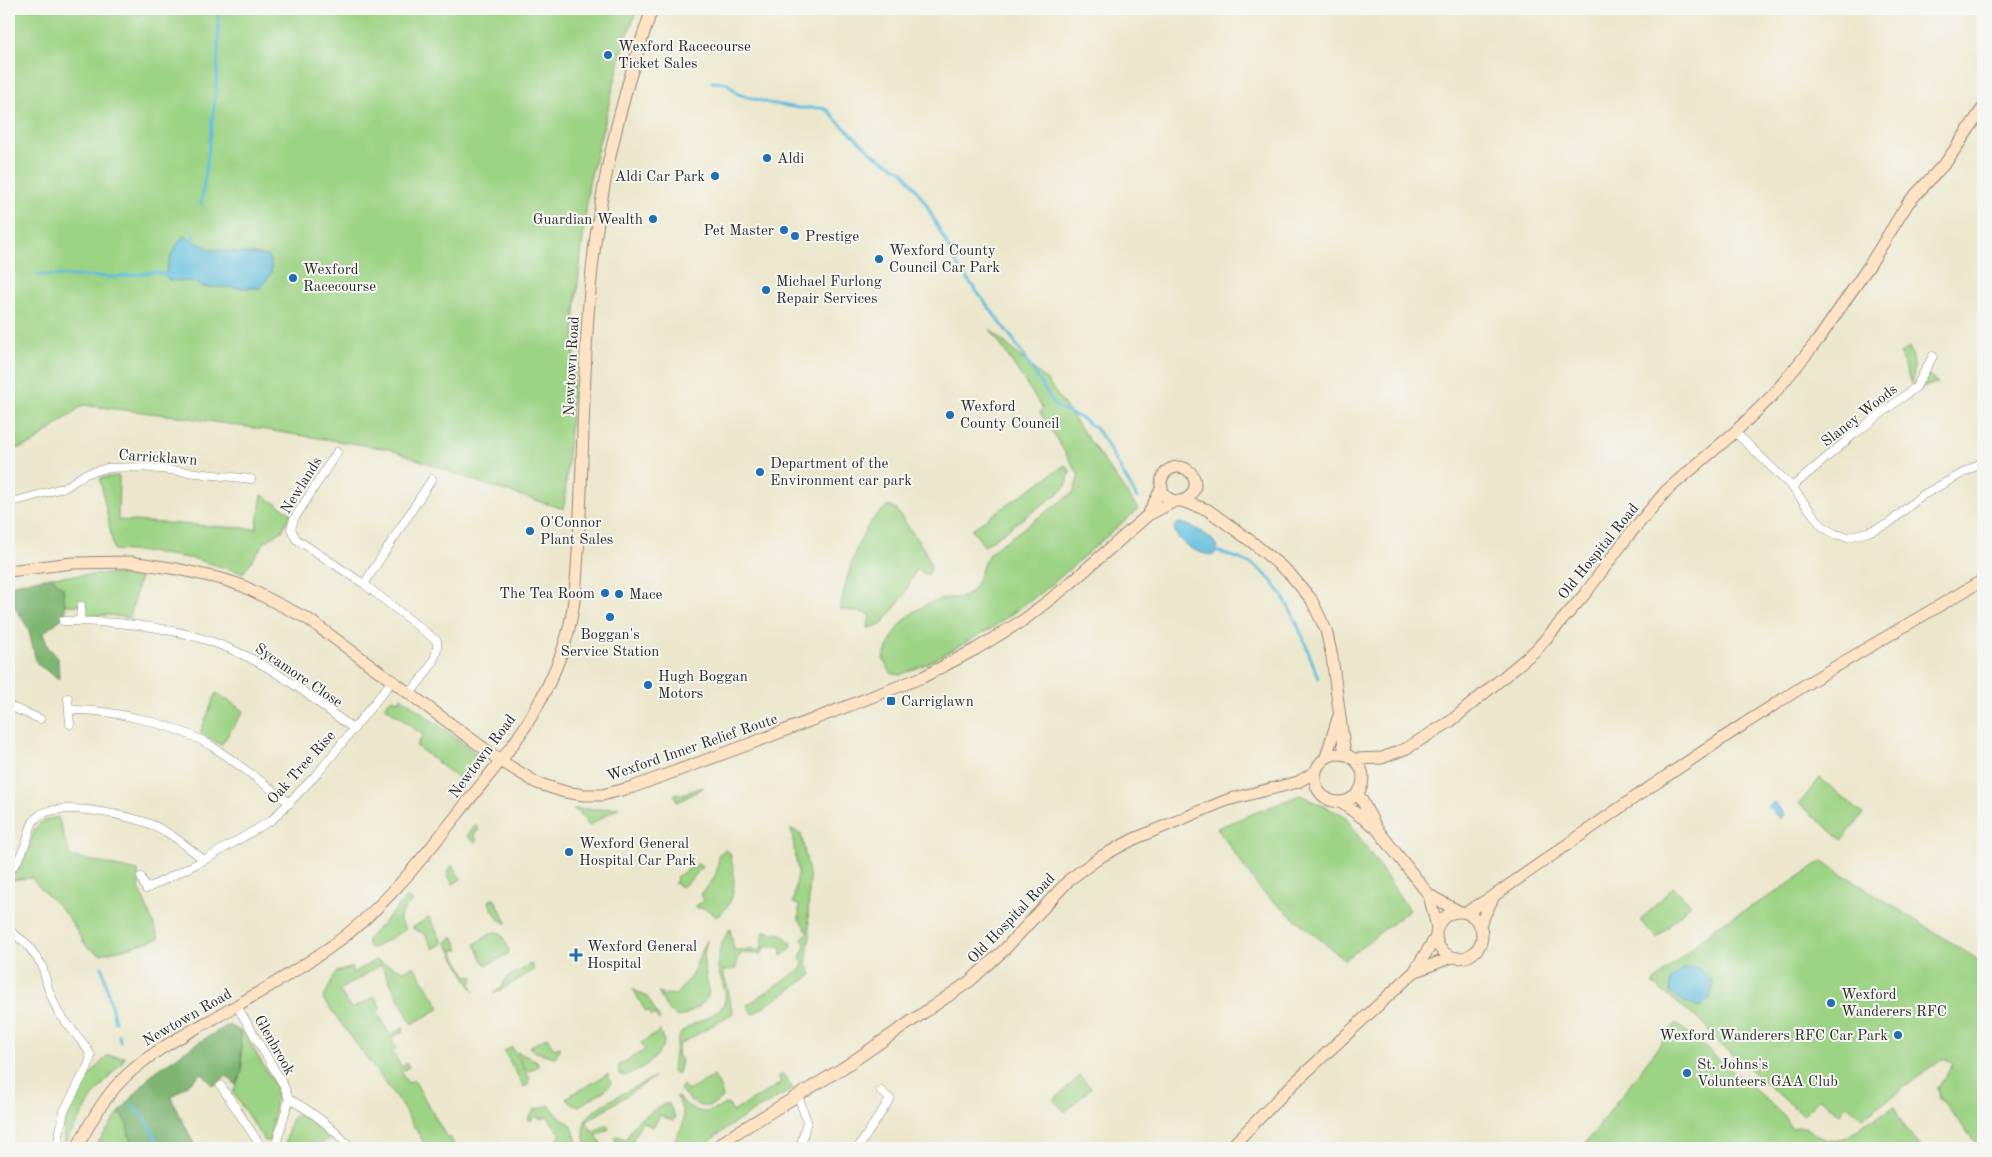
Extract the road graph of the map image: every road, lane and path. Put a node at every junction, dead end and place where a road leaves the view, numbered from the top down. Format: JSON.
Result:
{"nodes":[{"id":1,"x":652,"y":9,"type":"edge"},
{"id":2,"x":1983,"y":108,"type":"edge"},
{"id":3,"x":1933,"y":356,"type":"dead end"},
{"id":4,"x":1735,"y":432,"type":"junction"},
{"id":5,"x":337,"y":452,"type":"dead end"},
{"id":6,"x":1983,"y":462,"type":"edge"},
{"id":7,"x":432,"y":478,"type":"dead end"},
{"id":8,"x":251,"y":479,"type":"dead end"},
{"id":9,"x":1792,"y":487,"type":"junction"},
{"id":10,"x":1162,"y":488,"type":"junction"},
{"id":11,"x":1195,"y":488,"type":"junction"},
{"id":12,"x":1178,"y":501,"type":"junction"},
{"id":13,"x":9,"y":503,"type":"edge"},
{"id":14,"x":1208,"y":510,"type":"junction"},
{"id":15,"x":1148,"y":515,"type":"junction"},
{"id":16,"x":9,"y":571,"type":"edge"},
{"id":17,"x":1983,"y":580,"type":"edge"},
{"id":18,"x":364,"y":584,"type":"junction"},
{"id":19,"x":81,"y":606,"type":"dead end"},
{"id":20,"x":63,"y":620,"type":"dead end"},
{"id":21,"x":80,"y":621,"type":"junction"},
{"id":22,"x":392,"y":681,"type":"junction"},
{"id":23,"x":409,"y":695,"type":"junction"},
{"id":24,"x":68,"y":698,"type":"dead end"},
{"id":25,"x":9,"y":706,"type":"edge"},
{"id":26,"x":69,"y":710,"type":"junction"},
{"id":27,"x":1339,"y":715,"type":"junction"},
{"id":28,"x":40,"y":718,"type":"dead end"},
{"id":29,"x":70,"y":724,"type":"dead end"},
{"id":30,"x":354,"y":729,"type":"junction"},
{"id":31,"x":1326,"y":757,"type":"junction"},
{"id":32,"x":1349,"y":757,"type":"junction"},
{"id":33,"x":1382,"y":758,"type":"junction"},
{"id":34,"x":501,"y":761,"type":"junction"},
{"id":35,"x":1315,"y":772,"type":"junction"},
{"id":36,"x":1363,"y":775,"type":"junction"},
{"id":37,"x":1298,"y":782,"type":"junction"},
{"id":38,"x":1317,"y":791,"type":"junction"},
{"id":39,"x":1358,"y":793,"type":"junction"},
{"id":40,"x":1342,"y":803,"type":"junction"},
{"id":41,"x":290,"y":804,"type":"junction"},
{"id":42,"x":1377,"y":829,"type":"junction"},
{"id":43,"x":204,"y":860,"type":"junction"},
{"id":44,"x":9,"y":872,"type":"edge"},
{"id":45,"x":141,"y":877,"type":"dead end"},
{"id":46,"x":1429,"y":895,"type":"junction"},
{"id":47,"x":1495,"y":895,"type":"junction"},
{"id":48,"x":1462,"y":912,"type":"junction"},
{"id":49,"x":1480,"y":924,"type":"junction"},
{"id":50,"x":1436,"y":932,"type":"junction"},
{"id":51,"x":9,"y":934,"type":"edge"},
{"id":52,"x":1452,"y":957,"type":"junction"},
{"id":53,"x":1414,"y":972,"type":"junction"},
{"id":54,"x":237,"y":1006,"type":"junction"},
{"id":55,"x":220,"y":1086,"type":"dead end"},
{"id":56,"x":881,"y":1091,"type":"dead end"},
{"id":57,"x":798,"y":1096,"type":"junction"},
{"id":58,"x":289,"y":1099,"type":"junction"},
{"id":59,"x":62,"y":1148,"type":"edge"},
{"id":60,"x":77,"y":1148,"type":"edge"},
{"id":61,"x":262,"y":1148,"type":"edge"},
{"id":62,"x":275,"y":1148,"type":"edge"},
{"id":63,"x":351,"y":1148,"type":"edge"},
{"id":64,"x":714,"y":1148,"type":"edge"},
{"id":65,"x":800,"y":1148,"type":"edge"},
{"id":66,"x":858,"y":1148,"type":"edge"},
{"id":67,"x":1230,"y":1148,"type":"edge"}],
"edges":[{"from":1,"to":34,"type":"street","name":"Newtown Road"},
{"from":2,"to":4,"type":"street","name":"Old Hospital Road"},
{"from":3,"to":9,"type":"street","name":"Slaney Woods"},
{"from":4,"to":9,"type":"street"},
{"from":4,"to":33,"type":"street","name":"Old Hospital Road"},
{"from":5,"to":18,"type":"street","name":"Newlands"},
{"from":6,"to":9,"type":"street"},
{"from":7,"to":18,"type":"street"},
{"from":8,"to":13,"type":"street","name":"Carricklawn"},
{"from":10,"to":11,"type":"street"},
{"from":10,"to":12,"type":"street"},
{"from":10,"to":15,"type":"street","name":"Wexford Inner Relief Route"},
{"from":11,"to":12,"type":"street"},
{"from":11,"to":14,"type":"street"},
{"from":12,"to":14,"type":"street"},
{"from":12,"to":15,"type":"street","name":"Wexford Inner Relief Route"},
{"from":14,"to":27,"type":"street"},
{"from":15,"to":34,"type":"street","name":"Wexford Inner Relief Route"},
{"from":16,"to":22,"type":"street","name":"Wexford Inner Relief Route"},
{"from":17,"to":47,"type":"street"},
{"from":18,"to":23,"type":"street","name":"Newlands"},
{"from":19,"to":21,"type":"street"},
{"from":20,"to":21,"type":"street","name":"Sycamore Close"},
{"from":21,"to":30,"type":"street","name":"Sycamore Close"},
{"from":22,"to":23,"type":"street","name":"Wexford Inner Relief Route"},
{"from":22,"to":30,"type":"street","name":"Oak Tree Rise"},
{"from":23,"to":34,"type":"street","name":"Wexford Inner Relief Route"},
{"from":24,"to":26,"type":"street"},
{"from":25,"to":28,"type":"street"},
{"from":26,"to":29,"type":"street"},
{"from":26,"to":41,"type":"street"},
{"from":27,"to":31,"type":"street"},
{"from":27,"to":32,"type":"street"},
{"from":30,"to":41,"type":"street","name":"Oak Tree Rise"},
{"from":31,"to":32,"type":"street"},
{"from":31,"to":35,"type":"street"},
{"from":32,"to":33,"type":"street","name":"Old Hospital Road"},
{"from":32,"to":36,"type":"street"},
{"from":33,"to":36,"type":"street","name":"Old Hospital Road"},
{"from":34,"to":54,"type":"street","name":"Newtown Road"},
{"from":35,"to":37,"type":"street","name":"Old Hospital Road"},
{"from":35,"to":38,"type":"street"},
{"from":36,"to":39,"type":"street"},
{"from":37,"to":38,"type":"street"},
{"from":37,"to":57,"type":"street","name":"Old Hospital Road"},
{"from":38,"to":40,"type":"street"},
{"from":39,"to":40,"type":"street"},
{"from":39,"to":42,"type":"street"},
{"from":40,"to":42,"type":"street"},
{"from":41,"to":43,"type":"street","name":"Oak Tree Rise"},
{"from":42,"to":46,"type":"street"},
{"from":43,"to":44,"type":"street"},
{"from":43,"to":45,"type":"street","name":"Oak Tree Rise"},
{"from":46,"to":48,"type":"street"},
{"from":46,"to":50,"type":"street"},
{"from":47,"to":48,"type":"street"},
{"from":47,"to":49,"type":"street"},
{"from":48,"to":49,"type":"street"},
{"from":48,"to":50,"type":"street"},
{"from":49,"to":52,"type":"street"},
{"from":50,"to":52,"type":"street"},
{"from":50,"to":53,"type":"street"},
{"from":51,"to":59,"type":"street"},
{"from":52,"to":53,"type":"street"},
{"from":53,"to":67,"type":"street"},
{"from":54,"to":58,"type":"street","name":"Glenbrook"},
{"from":54,"to":60,"type":"street","name":"Newtown Road"},
{"from":55,"to":61,"type":"street"},
{"from":56,"to":66,"type":"street"},
{"from":57,"to":64,"type":"street","name":"Old Hospital Road"},
{"from":57,"to":65,"type":"street"},
{"from":58,"to":62,"type":"street","name":"Glenbrook"},
{"from":58,"to":63,"type":"street","name":"Glenbrook"}]}
